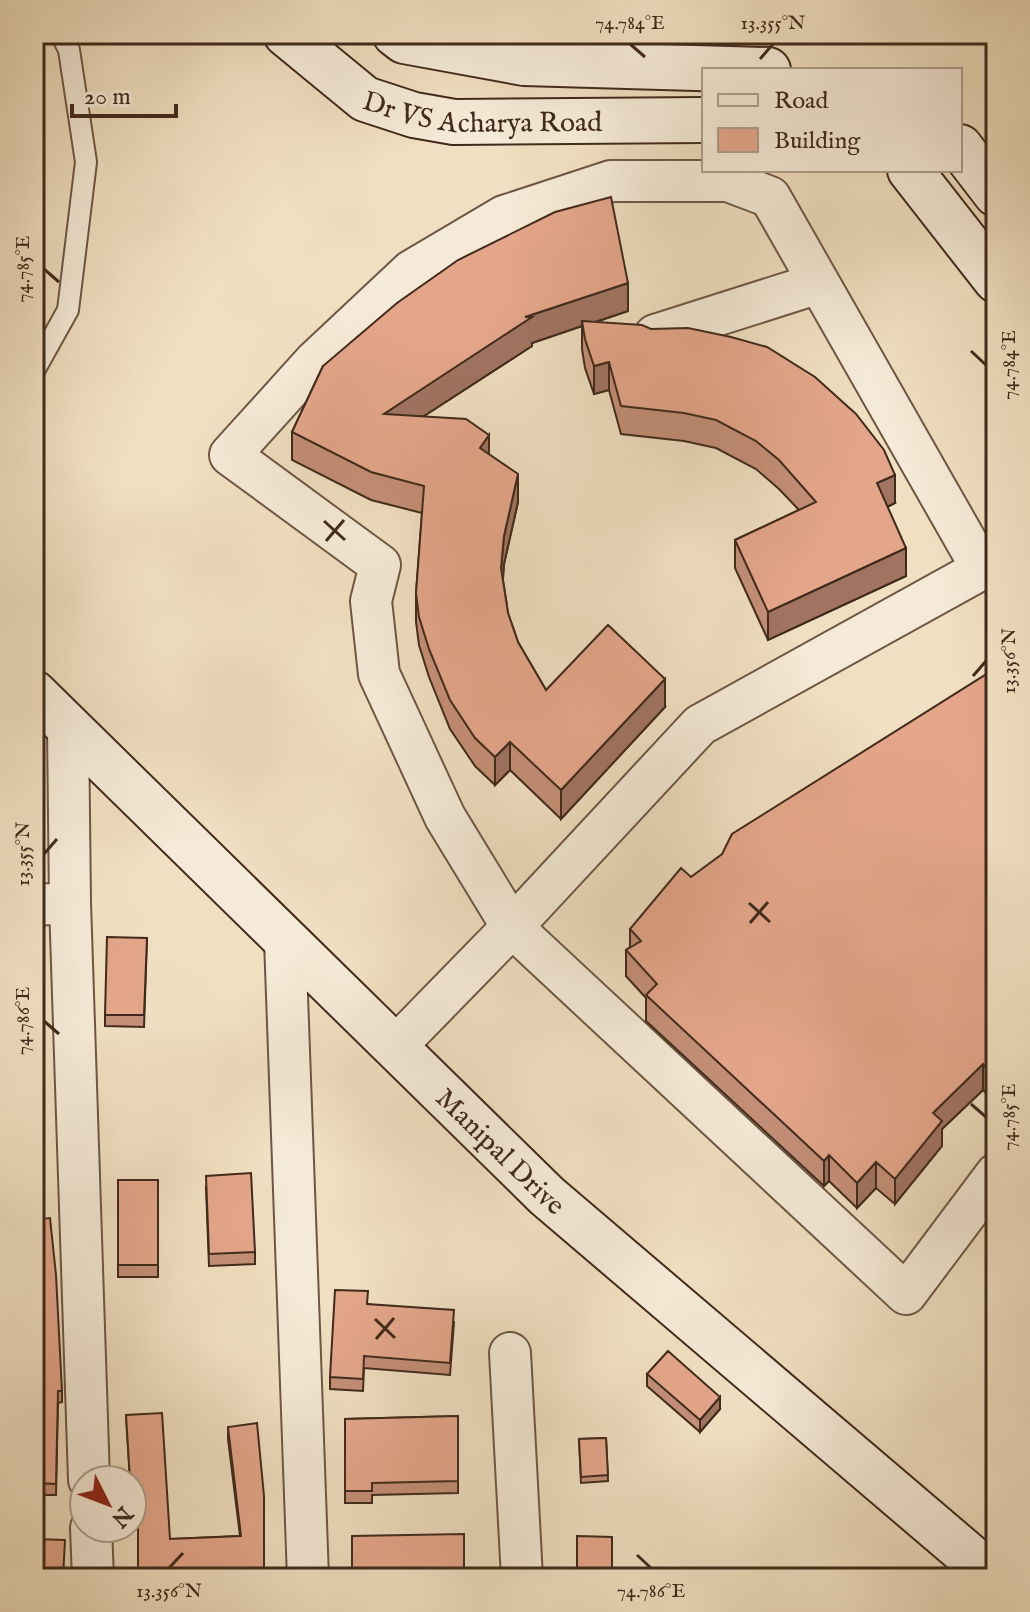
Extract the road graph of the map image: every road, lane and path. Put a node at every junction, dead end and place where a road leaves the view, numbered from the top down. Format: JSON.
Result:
{"nodes":[{"id":1,"x":61,"y":34,"type":"edge"},
{"id":2,"x":286,"y":34,"type":"edge"},
{"id":3,"x":395,"y":34,"type":"edge"},
{"id":4,"x":702,"y":68,"type":"edge"},
{"id":5,"x":702,"y":120,"type":"edge"},
{"id":6,"x":962,"y":150,"type":"edge"},
{"id":7,"x":912,"y":172,"type":"edge"},
{"id":8,"x":996,"y":194,"type":"edge"},
{"id":9,"x":996,"y":280,"type":"edge"},
{"id":10,"x":819,"y":283,"type":"junction"},
{"id":11,"x":655,"y":335,"type":"edge"},
{"id":12,"x":34,"y":371,"type":"edge"},
{"id":13,"x":989,"y":584,"type":"edge"},
{"id":14,"x":34,"y":693,"type":"edge"},
{"id":15,"x":68,"y":727,"type":"junction"},
{"id":16,"x":52,"y":904,"type":"edge"},
{"id":17,"x":512,"y":927,"type":"junction"},
{"id":18,"x":285,"y":940,"type":"junction"},
{"id":19,"x":395,"y":1047,"type":"junction"},
{"id":20,"x":996,"y":1174,"type":"edge"},
{"id":21,"x":510,"y":1353,"type":"dead end"},
{"id":22,"x":88,"y":1464,"type":"edge"},
{"id":23,"x":92,"y":1544,"type":"edge"},
{"id":24,"x":93,"y":1578,"type":"edge"},
{"id":25,"x":308,"y":1578,"type":"edge"},
{"id":26,"x":522,"y":1578,"type":"edge"},
{"id":27,"x":995,"y":1578,"type":"edge"}],
"edges":[{"from":1,"to":12,"type":"lane"},
{"from":2,"to":5,"type":"street","name":"Dr VS Acharya Road"},
{"from":3,"to":4,"type":"street","name":"Dr VS Acharya Road"},
{"from":6,"to":8,"type":"street"},
{"from":7,"to":9,"type":"street"},
{"from":10,"to":11,"type":"street"},
{"from":10,"to":13,"type":"street"},
{"from":10,"to":17,"type":"street"},
{"from":13,"to":17,"type":"street"},
{"from":14,"to":15,"type":"street","name":"Manipal Drive"},
{"from":15,"to":16,"type":"street"},
{"from":15,"to":18,"type":"street","name":"Manipal Drive"},
{"from":16,"to":22,"type":"street"},
{"from":17,"to":19,"type":"street"},
{"from":17,"to":20,"type":"street"},
{"from":18,"to":19,"type":"street","name":"Manipal Drive"},
{"from":18,"to":25,"type":"street"},
{"from":19,"to":27,"type":"street","name":"Manipal Drive"},
{"from":21,"to":26,"type":"street"},
{"from":23,"to":24,"type":"street"}]}
